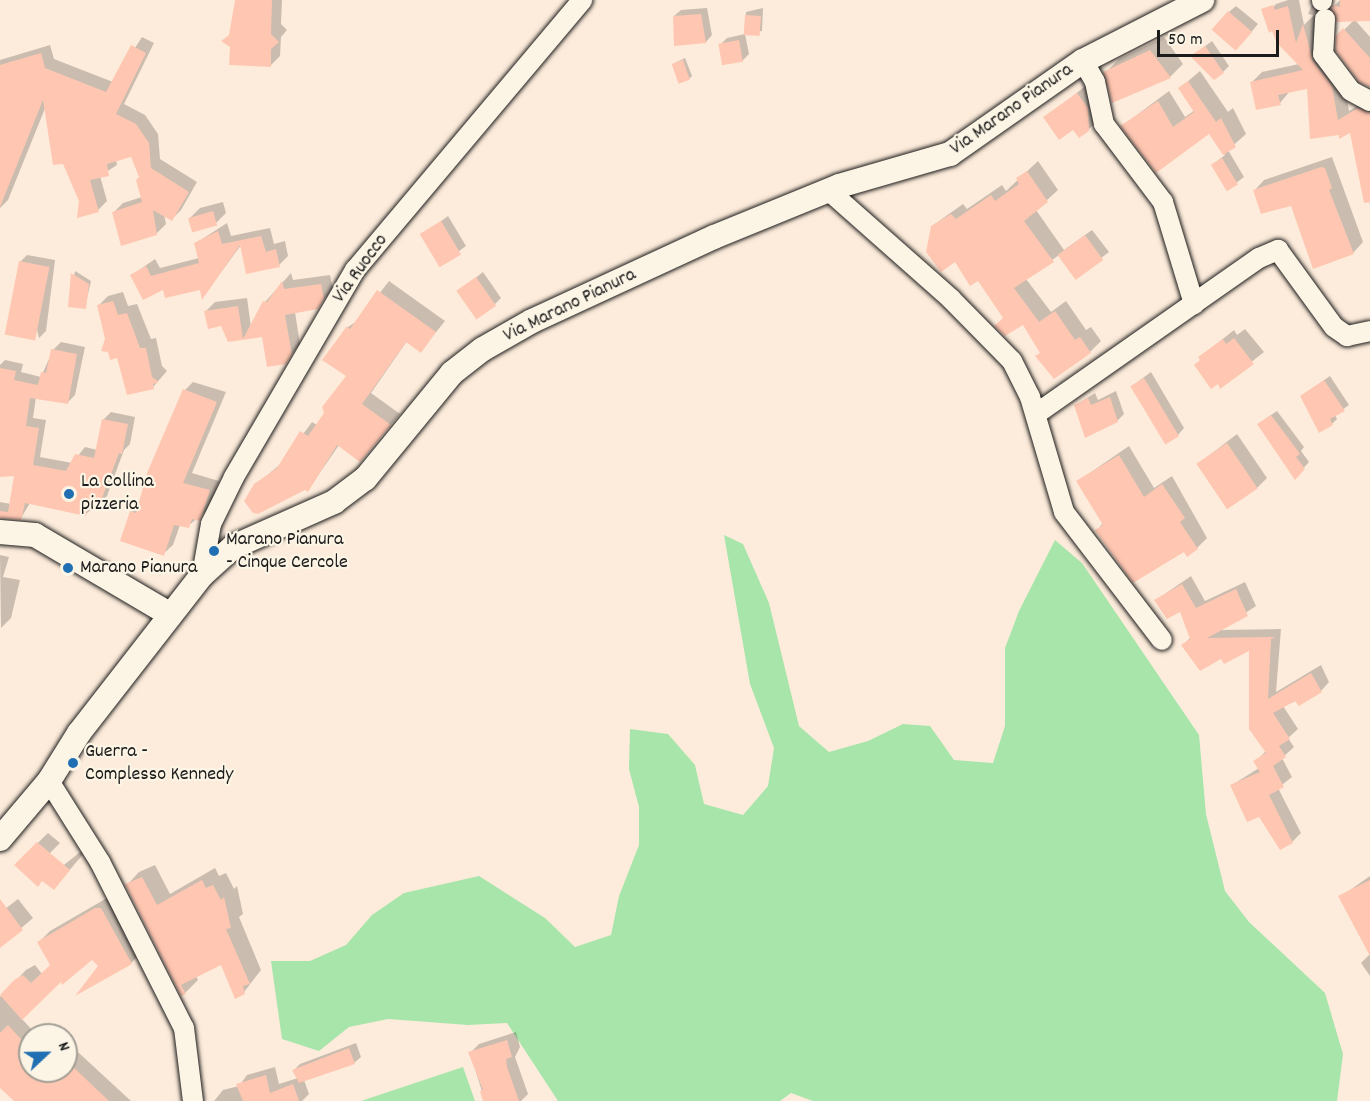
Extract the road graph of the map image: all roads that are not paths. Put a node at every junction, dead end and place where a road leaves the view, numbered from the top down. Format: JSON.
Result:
{"nodes":[{"id":1,"x":582,"y":0,"type":"edge"},
{"id":2,"x":1202,"y":0,"type":"edge"},
{"id":3,"x":1323,"y":7,"type":"edge"},
{"id":4,"x":1083,"y":61,"type":"junction"},
{"id":5,"x":1370,"y":101,"type":"edge"},
{"id":6,"x":828,"y":190,"type":"junction"},
{"id":7,"x":1194,"y":304,"type":"junction"},
{"id":8,"x":1370,"y":331,"type":"edge"},
{"id":9,"x":1036,"y":414,"type":"junction"},
{"id":10,"x":0,"y":532,"type":"edge"},
{"id":11,"x":202,"y":575,"type":"junction"},
{"id":12,"x":170,"y":614,"type":"junction"},
{"id":13,"x":1162,"y":640,"type":"dead end"},
{"id":14,"x":49,"y":781,"type":"junction"},
{"id":15,"x":0,"y":839,"type":"edge"},
{"id":16,"x":193,"y":1101,"type":"edge"}],
"edges":[{"from":1,"to":11,"type":"street","name":"Via Ruocco"},
{"from":2,"to":4,"type":"street","name":"Via Marano Pianura"},
{"from":3,"to":5,"type":"street"},
{"from":4,"to":6,"type":"street","name":"Via Marano Pianura"},
{"from":4,"to":7,"type":"street"},
{"from":6,"to":9,"type":"street"},
{"from":6,"to":11,"type":"street","name":"Via Marano Pianura"},
{"from":7,"to":8,"type":"street"},
{"from":7,"to":9,"type":"street"},
{"from":9,"to":13,"type":"street"},
{"from":10,"to":12,"type":"street"},
{"from":11,"to":12,"type":"street","name":"Via Marano Pianura"},
{"from":12,"to":14,"type":"street","name":"Via Marano Pianura"},
{"from":14,"to":15,"type":"street","name":"Via Marano Pianura"},
{"from":14,"to":16,"type":"street"}]}
